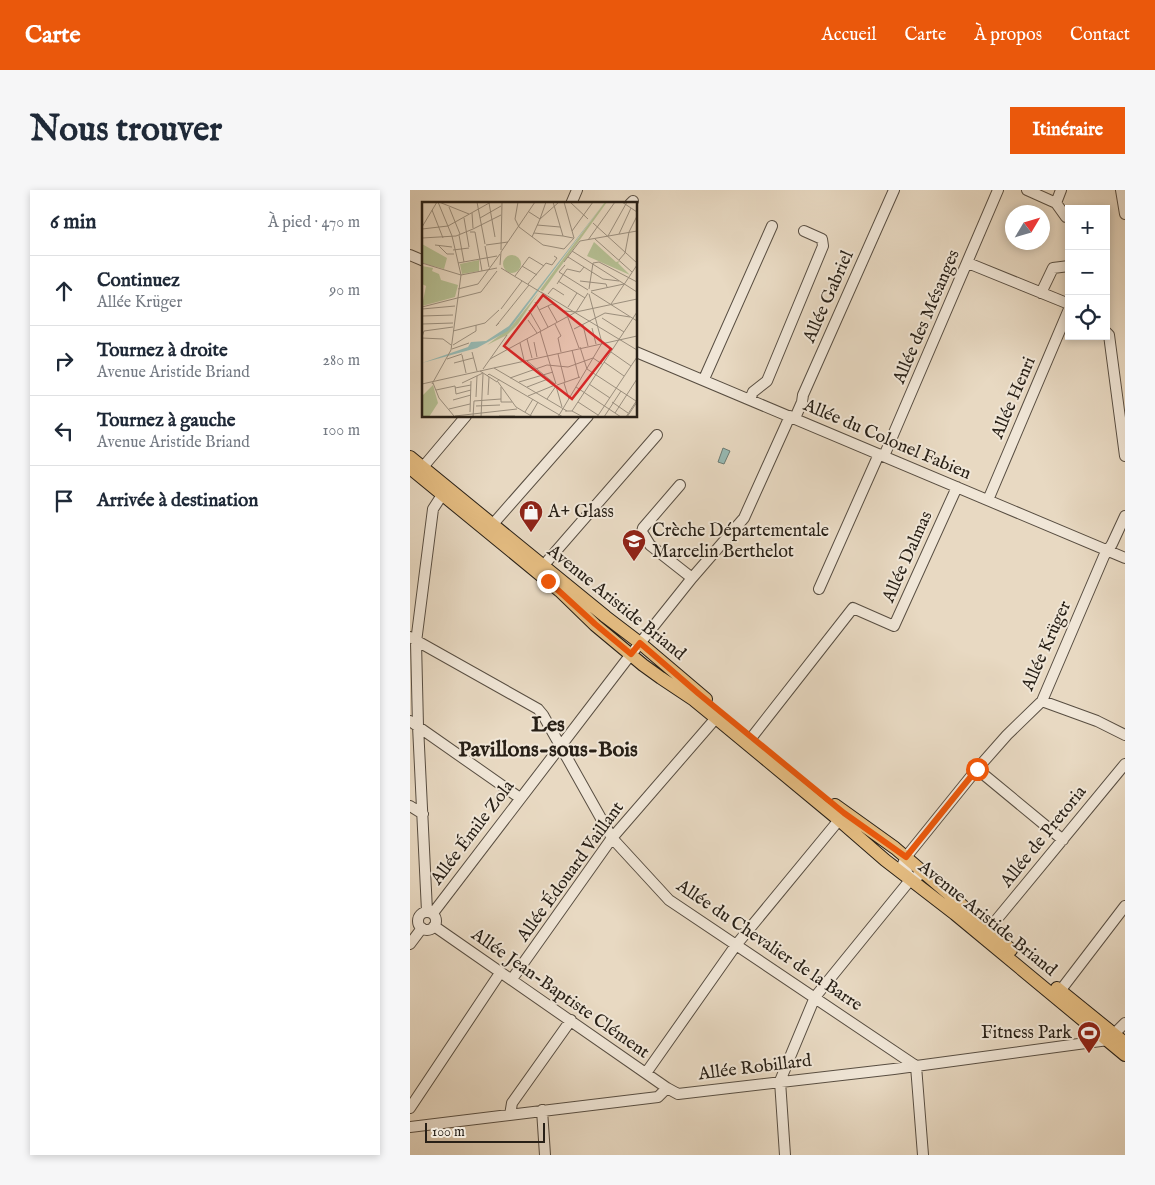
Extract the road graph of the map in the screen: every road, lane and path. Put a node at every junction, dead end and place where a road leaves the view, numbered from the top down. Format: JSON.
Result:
{"nodes":[{"id":1,"x":577,"y":190,"type":"edge"},
{"id":2,"x":894,"y":190,"type":"edge"},
{"id":3,"x":998,"y":190,"type":"edge"},
{"id":4,"x":1027,"y":190,"type":"edge"},
{"id":5,"x":1061,"y":190,"type":"edge"},
{"id":6,"x":1121,"y":190,"type":"edge"},
{"id":7,"x":572,"y":202,"type":"edge"},
{"id":8,"x":1056,"y":203,"type":"junction"},
{"id":9,"x":1125,"y":214,"type":"edge"},
{"id":10,"x":1065,"y":216,"type":"edge"},
{"id":11,"x":772,"y":226,"type":"dead end"},
{"id":12,"x":804,"y":231,"type":"dead end"},
{"id":13,"x":410,"y":255,"type":"edge"},
{"id":14,"x":422,"y":260,"type":"edge"},
{"id":15,"x":968,"y":263,"type":"junction"},
{"id":16,"x":1065,"y":266,"type":"edge"},
{"id":17,"x":1041,"y":293,"type":"junction"},
{"id":18,"x":1065,"y":302,"type":"edge"},
{"id":19,"x":1065,"y":318,"type":"edge"},
{"id":20,"x":1110,"y":340,"type":"edge"},
{"id":21,"x":638,"y":353,"type":"edge"},
{"id":22,"x":704,"y":379,"type":"junction"},
{"id":23,"x":750,"y":399,"type":"junction"},
{"id":24,"x":792,"y":417,"type":"junction"},
{"id":25,"x":464,"y":418,"type":"edge"},
{"id":26,"x":586,"y":418,"type":"edge"},
{"id":27,"x":657,"y":435,"type":"dead end"},
{"id":28,"x":882,"y":455,"type":"junction"},
{"id":29,"x":1125,"y":456,"type":"edge"},
{"id":30,"x":410,"y":457,"type":"edge"},
{"id":31,"x":416,"y":468,"type":"edge"},
{"id":32,"x":680,"y":485,"type":"dead end"},
{"id":33,"x":957,"y":488,"type":"junction"},
{"id":34,"x":442,"y":495,"type":"junction"},
{"id":35,"x":988,"y":500,"type":"junction"},
{"id":36,"x":1125,"y":516,"type":"edge"},
{"id":37,"x":493,"y":524,"type":"junction"},
{"id":38,"x":1106,"y":550,"type":"junction"},
{"id":39,"x":1125,"y":558,"type":"edge"},
{"id":40,"x":543,"y":566,"type":"junction"},
{"id":41,"x":692,"y":578,"type":"junction"},
{"id":42,"x":818,"y":589,"type":"dead end"},
{"id":43,"x":413,"y":639,"type":"edge"},
{"id":44,"x":640,"y":643,"type":"junction"},
{"id":45,"x":631,"y":654,"type":"junction"},
{"id":46,"x":1042,"y":701,"type":"junction"},
{"id":47,"x":716,"y":718,"type":"junction"},
{"id":48,"x":414,"y":723,"type":"edge"},
{"id":49,"x":1125,"y":735,"type":"edge"},
{"id":50,"x":752,"y":738,"type":"junction"},
{"id":51,"x":560,"y":745,"type":"junction"},
{"id":52,"x":1125,"y":764,"type":"edge"},
{"id":53,"x":977,"y":769,"type":"junction"},
{"id":54,"x":520,"y":798,"type":"junction"},
{"id":55,"x":410,"y":806,"type":"edge"},
{"id":56,"x":423,"y":814,"type":"junction"},
{"id":57,"x":839,"y":820,"type":"junction"},
{"id":58,"x":612,"y":838,"type":"junction"},
{"id":59,"x":1063,"y":840,"type":"junction"},
{"id":60,"x":906,"y":857,"type":"junction"},
{"id":61,"x":924,"y":873,"type":"junction"},
{"id":62,"x":911,"y":879,"type":"junction"},
{"id":63,"x":1125,"y":906,"type":"edge"},
{"id":64,"x":420,"y":918,"type":"edge"},
{"id":65,"x":988,"y":930,"type":"junction"},
{"id":66,"x":410,"y":944,"type":"edge"},
{"id":67,"x":736,"y":945,"type":"junction"},
{"id":68,"x":500,"y":973,"type":"junction"},
{"id":69,"x":512,"y":979,"type":"junction"},
{"id":70,"x":1060,"y":991,"type":"junction"},
{"id":71,"x":815,"y":997,"type":"junction"},
{"id":72,"x":571,"y":1020,"type":"junction"},
{"id":73,"x":1125,"y":1022,"type":"edge"},
{"id":74,"x":1111,"y":1037,"type":"junction"},
{"id":75,"x":1125,"y":1043,"type":"edge"},
{"id":76,"x":1125,"y":1055,"type":"edge"},
{"id":77,"x":916,"y":1066,"type":"junction"},
{"id":78,"x":646,"y":1073,"type":"junction"},
{"id":79,"x":780,"y":1081,"type":"junction"},
{"id":80,"x":667,"y":1088,"type":"junction"},
{"id":81,"x":410,"y":1108,"type":"edge"},
{"id":82,"x":542,"y":1110,"type":"junction"},
{"id":83,"x":510,"y":1115,"type":"junction"},
{"id":84,"x":410,"y":1127,"type":"edge"},
{"id":85,"x":545,"y":1155,"type":"edge"},
{"id":86,"x":785,"y":1155,"type":"edge"},
{"id":87,"x":923,"y":1155,"type":"edge"}],
"edges":[{"from":1,"to":7,"type":"street"},
{"from":2,"to":24,"type":"street","name":"Allée Gabriel"},
{"from":3,"to":15,"type":"street","name":"Allée des Mésanges"},
{"from":4,"to":8,"type":"street"},
{"from":5,"to":8,"type":"street"},
{"from":6,"to":9,"type":"street"},
{"from":8,"to":10,"type":"street"},
{"from":11,"to":22,"type":"street"},
{"from":12,"to":23,"type":"street"},
{"from":13,"to":14,"type":"street"},
{"from":15,"to":17,"type":"street"},
{"from":15,"to":28,"type":"street","name":"Allée des Mésanges"},
{"from":16,"to":17,"type":"street"},
{"from":17,"to":18,"type":"street"},
{"from":19,"to":35,"type":"street","name":"Allée Henri"},
{"from":20,"to":29,"type":"street"},
{"from":21,"to":22,"type":"street","name":"Allée du Colonel Fabien"},
{"from":22,"to":23,"type":"street","name":"Allée du Colonel Fabien"},
{"from":23,"to":24,"type":"street","name":"Allée du Colonel Fabien"},
{"from":24,"to":28,"type":"street","name":"Allée du Colonel Fabien"},
{"from":24,"to":41,"type":"street","name":"Allée Gabriel"},
{"from":25,"to":31,"type":"street"},
{"from":26,"to":37,"type":"street"},
{"from":27,"to":40,"type":"street"},
{"from":28,"to":33,"type":"street","name":"Allée du Colonel Fabien"},
{"from":28,"to":42,"type":"street","name":"Allée des Mésanges"},
{"from":30,"to":31,"type":"main road","name":"Avenue Aristide Briand"},
{"from":31,"to":34,"type":"main road","name":"Avenue Aristide Briand"},
{"from":31,"to":37,"type":"main road","name":"Avenue Aristide Briand"},
{"from":32,"to":41,"type":"street"},
{"from":33,"to":35,"type":"street","name":"Allée du Colonel Fabien"},
{"from":33,"to":50,"type":"street","name":"Allée Dalmas"},
{"from":34,"to":43,"type":"street"},
{"from":34,"to":45,"type":"main road","name":"Avenue Aristide Briand"},
{"from":35,"to":38,"type":"street","name":"Allée du Colonel Fabien"},
{"from":36,"to":38,"type":"street","name":"Allée Krüger"},
{"from":37,"to":40,"type":"main road","name":"Avenue Aristide Briand"},
{"from":38,"to":39,"type":"street","name":"Allée du Colonel Fabien"},
{"from":38,"to":46,"type":"street","name":"Allée Krüger"},
{"from":40,"to":44,"type":"main road","name":"Avenue Aristide Briand"},
{"from":41,"to":44,"type":"street","name":"Allée Émile Zola"},
{"from":43,"to":48,"type":"street"},
{"from":43,"to":51,"type":"street","name":"Allée du Chevalier de la Barre"},
{"from":44,"to":45,"type":"street","name":"Allée Émile Zola"},
{"from":44,"to":50,"type":"main road","name":"Avenue Aristide Briand"},
{"from":45,"to":47,"type":"main road","name":"Avenue Aristide Briand"},
{"from":45,"to":51,"type":"street","name":"Allée Émile Zola"},
{"from":46,"to":49,"type":"street"},
{"from":46,"to":53,"type":"street","name":"Allée Krüger"},
{"from":47,"to":57,"type":"main road","name":"Avenue Aristide Briand"},
{"from":47,"to":58,"type":"street","name":"Allée Édouard Vaillant"},
{"from":48,"to":54,"type":"street"},
{"from":48,"to":56,"type":"street"},
{"from":50,"to":60,"type":"main road","name":"Avenue Aristide Briand"},
{"from":51,"to":54,"type":"street","name":"Allée Émile Zola"},
{"from":51,"to":58,"type":"street","name":"Allée du Chevalier de la Barre"},
{"from":52,"to":59,"type":"street","name":"Allée de Pretoria"},
{"from":53,"to":59,"type":"street"},
{"from":53,"to":60,"type":"street","name":"Allée Krüger"},
{"from":54,"to":64,"type":"street","name":"Allée Émile Zola"},
{"from":55,"to":56,"type":"street"},
{"from":56,"to":64,"type":"street"},
{"from":57,"to":62,"type":"main road","name":"Avenue Aristide Briand"},
{"from":57,"to":67,"type":"street"},
{"from":58,"to":67,"type":"street","name":"Allée du Chevalier de la Barre"},
{"from":58,"to":69,"type":"street","name":"Allée Édouard Vaillant"},
{"from":59,"to":65,"type":"street","name":"Allée de Pretoria"},
{"from":60,"to":61,"type":"main road","name":"Avenue Aristide Briand"},
{"from":60,"to":62,"type":"street"},
{"from":61,"to":62,"type":"street"},
{"from":61,"to":65,"type":"main road","name":"Avenue Aristide Briand"},
{"from":62,"to":71,"type":"street"},
{"from":62,"to":74,"type":"main road","name":"Avenue Aristide Briand"},
{"from":63,"to":70,"type":"street"},
{"from":64,"to":66,"type":"street","name":"Allée Émile Zola"},
{"from":64,"to":68,"type":"street","name":"Allée Jean-Baptiste Clément"},
{"from":65,"to":70,"type":"main road","name":"Avenue Aristide Briand"},
{"from":67,"to":71,"type":"street","name":"Allée du Chevalier de la Barre"},
{"from":67,"to":78,"type":"street"},
{"from":68,"to":69,"type":"street","name":"Allée Jean-Baptiste Clément"},
{"from":68,"to":81,"type":"street"},
{"from":69,"to":72,"type":"street","name":"Allée Jean-Baptiste Clément"},
{"from":70,"to":74,"type":"main road","name":"Avenue Aristide Briand"},
{"from":71,"to":77,"type":"street","name":"Allée du Chevalier de la Barre"},
{"from":71,"to":79,"type":"street"},
{"from":72,"to":78,"type":"street","name":"Allée Jean-Baptiste Clément"},
{"from":72,"to":83,"type":"street"},
{"from":73,"to":74,"type":"street"},
{"from":74,"to":75,"type":"main road","name":"Avenue Aristide Briand"},
{"from":74,"to":76,"type":"main road","name":"Avenue Aristide Briand"},
{"from":74,"to":77,"type":"street","name":"Allée Robillard"},
{"from":77,"to":79,"type":"street","name":"Allée Robillard"},
{"from":77,"to":87,"type":"street"},
{"from":78,"to":80,"type":"street","name":"Allée Jean-Baptiste Clément"},
{"from":79,"to":80,"type":"street","name":"Allée Robillard"},
{"from":79,"to":86,"type":"street"},
{"from":80,"to":82,"type":"street"},
{"from":82,"to":83,"type":"street"},
{"from":82,"to":85,"type":"street"},
{"from":83,"to":84,"type":"street"}]}
